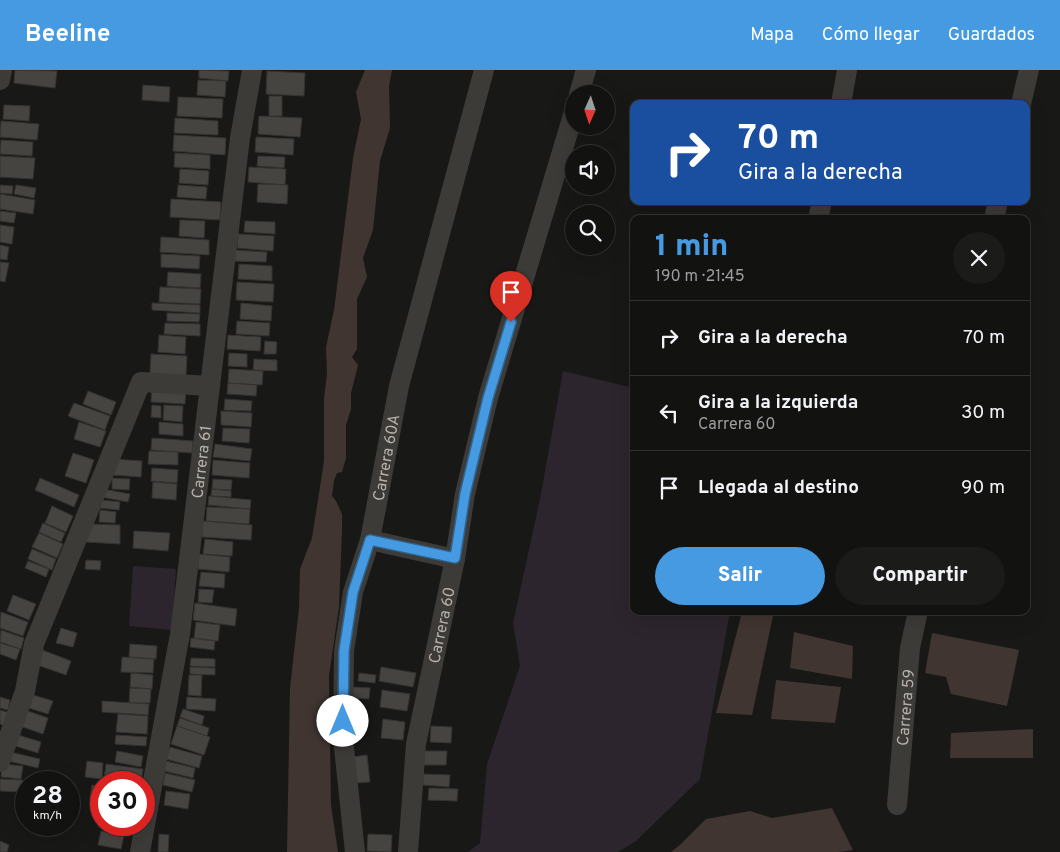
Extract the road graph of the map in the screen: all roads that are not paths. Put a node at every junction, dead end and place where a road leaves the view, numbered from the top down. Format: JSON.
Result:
{"nodes":[{"id":1,"x":2,"y":70,"type":"edge"},
{"id":2,"x":252,"y":70,"type":"edge"},
{"id":3,"x":484,"y":70,"type":"edge"},
{"id":4,"x":586,"y":70,"type":"edge"},
{"id":5,"x":847,"y":70,"type":"edge"},
{"id":6,"x":1029,"y":70,"type":"edge"},
{"id":7,"x":0,"y":80,"type":"edge"},
{"id":8,"x":582,"y":85,"type":"edge"},
{"id":9,"x":842,"y":100,"type":"edge"},
{"id":10,"x":1022,"y":100,"type":"edge"},
{"id":11,"x":567,"y":135,"type":"edge"},
{"id":12,"x":210,"y":386,"type":"junction"},
{"id":13,"x":370,"y":540,"type":"junction"},
{"id":14,"x":455,"y":558,"type":"junction"},
{"id":15,"x":917,"y":615,"type":"edge"},
{"id":16,"x":0,"y":762,"type":"edge"},
{"id":17,"x":897,"y":805,"type":"dead end"},
{"id":18,"x":140,"y":852,"type":"edge"},
{"id":19,"x":355,"y":852,"type":"edge"},
{"id":20,"x":408,"y":852,"type":"edge"}],
"edges":[{"from":1,"to":7,"type":"street"},
{"from":2,"to":12,"type":"street","name":"Carrera 61"},
{"from":3,"to":13,"type":"street","name":"Carrera 60A"},
{"from":4,"to":8,"type":"street"},
{"from":5,"to":9,"type":"street"},
{"from":6,"to":10,"type":"street"},
{"from":11,"to":14,"type":"street","name":"Carrera 60"},
{"from":12,"to":16,"type":"street"},
{"from":12,"to":18,"type":"street","name":"Carrera 61"},
{"from":13,"to":14,"type":"street"},
{"from":13,"to":19,"type":"street","name":"Carrera 60A"},
{"from":14,"to":20,"type":"street","name":"Carrera 60"},
{"from":15,"to":17,"type":"street","name":"Carrera 59"}]}
